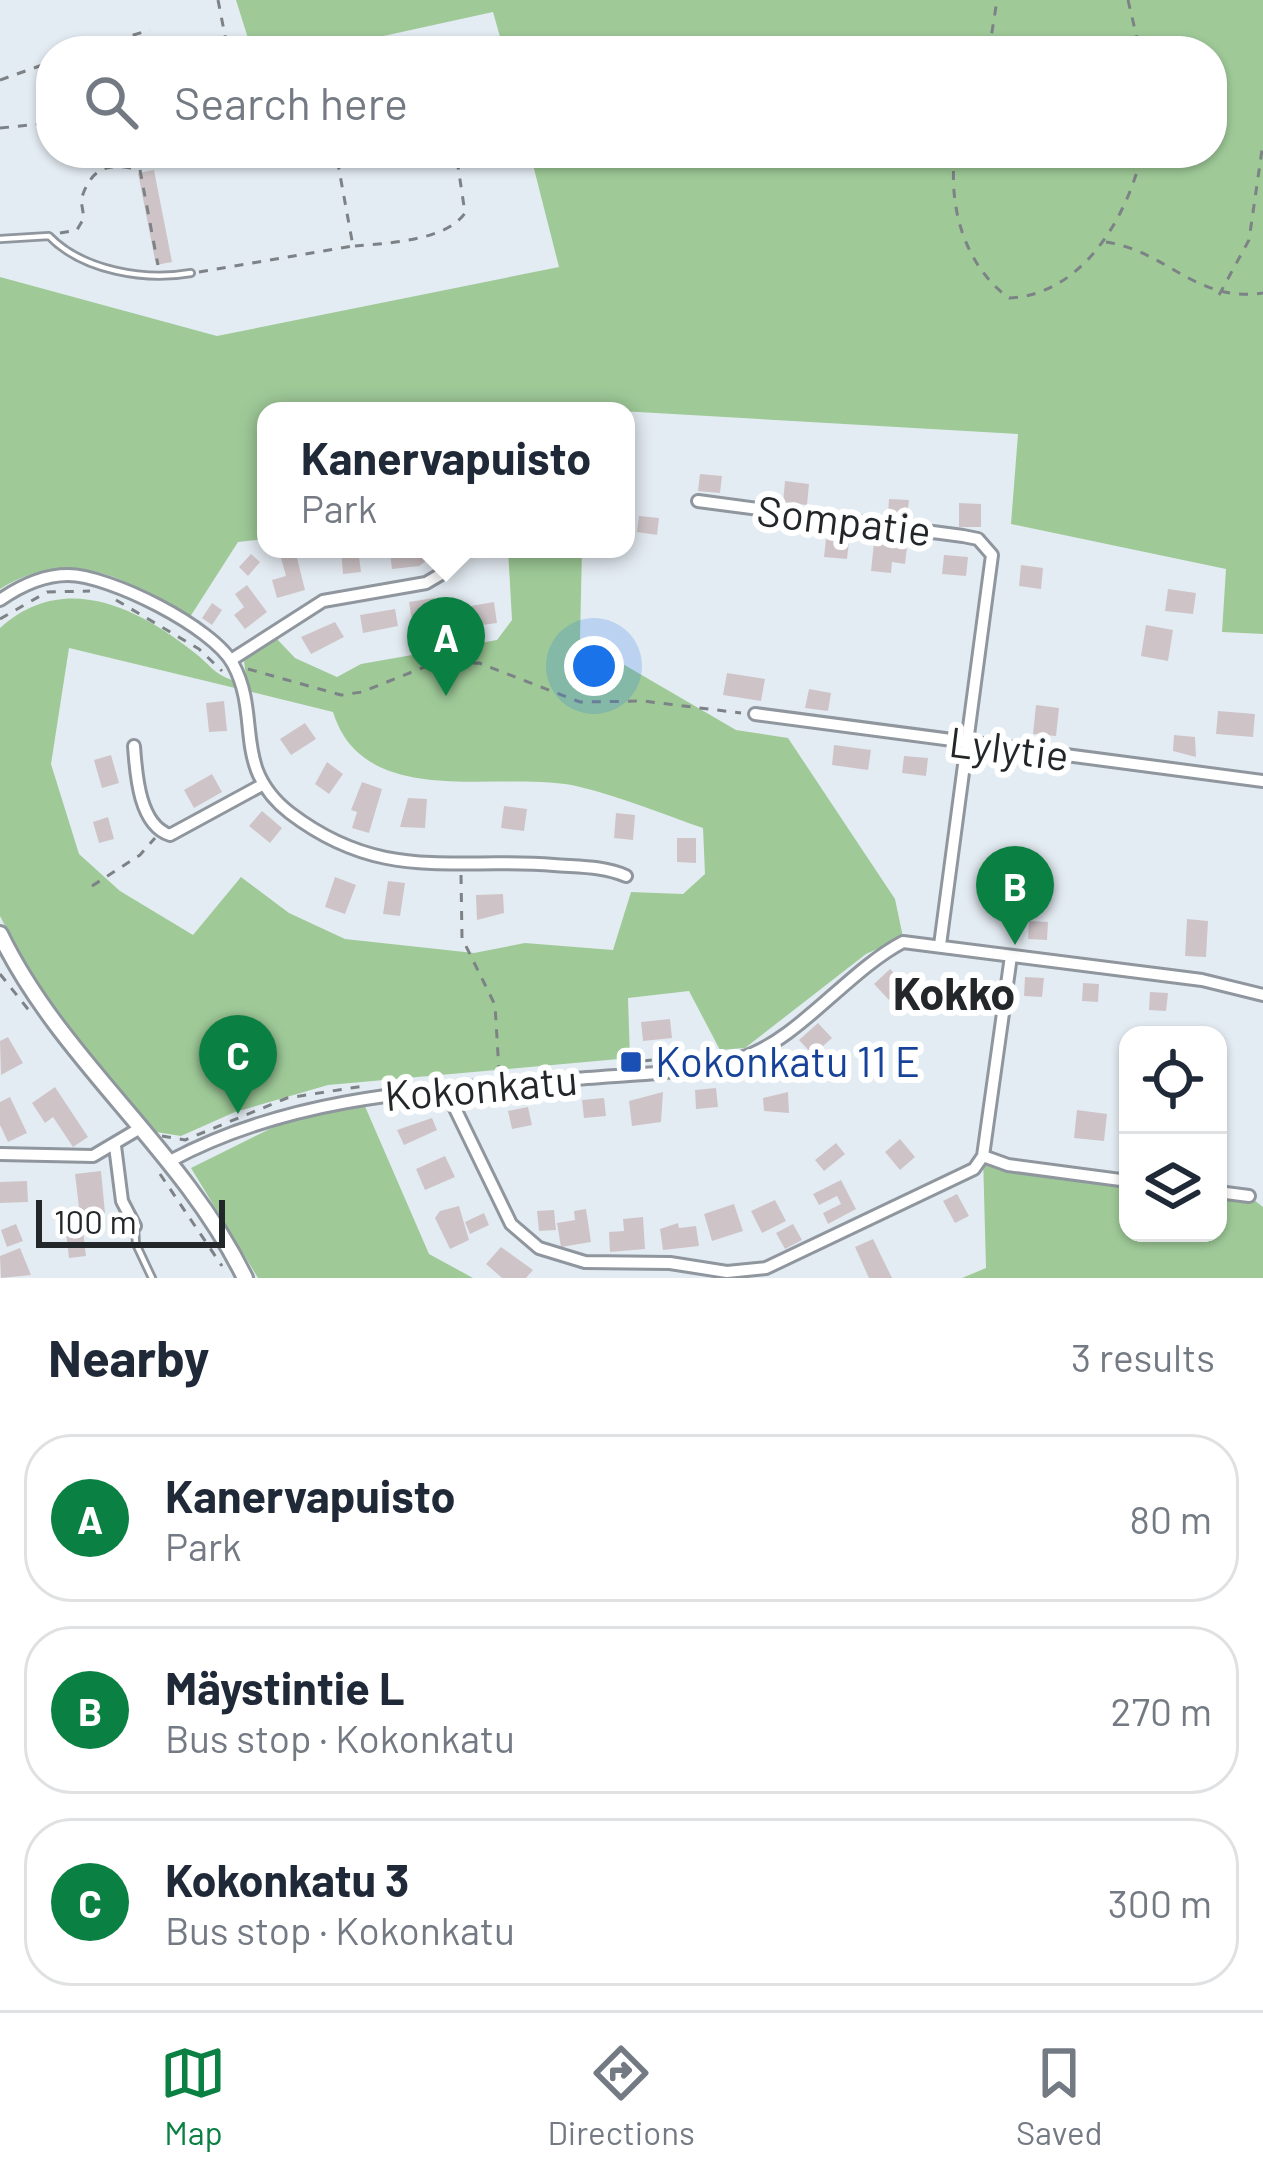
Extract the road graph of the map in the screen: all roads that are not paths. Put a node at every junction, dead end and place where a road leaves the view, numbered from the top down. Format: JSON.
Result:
{"nodes":[{"id":1,"x":0,"y":239,"type":"edge"},
{"id":2,"x":191,"y":272,"type":"road end"},
{"id":3,"x":698,"y":502,"type":"dead end"},
{"id":4,"x":443,"y":573,"type":"dead end"},
{"id":5,"x":0,"y":600,"type":"edge"},
{"id":6,"x":234,"y":666,"type":"junction"},
{"id":7,"x":755,"y":714,"type":"road end"},
{"id":8,"x":966,"y":744,"type":"junction"},
{"id":9,"x":134,"y":746,"type":"dead end"},
{"id":10,"x":1263,"y":781,"type":"edge"},
{"id":11,"x":262,"y":785,"type":"junction"},
{"id":12,"x":626,"y":876,"type":"dead end"},
{"id":13,"x":0,"y":934,"type":"edge"},
{"id":14,"x":940,"y":945,"type":"junction"},
{"id":15,"x":1012,"y":956,"type":"junction"},
{"id":16,"x":1263,"y":995,"type":"edge"},
{"id":17,"x":447,"y":1092,"type":"junction"},
{"id":18,"x":142,"y":1127,"type":"junction"},
{"id":19,"x":115,"y":1146,"type":"junction"},
{"id":20,"x":0,"y":1154,"type":"edge"},
{"id":21,"x":983,"y":1156,"type":"junction"},
{"id":22,"x":170,"y":1161,"type":"junction"},
{"id":23,"x":1119,"y":1179,"type":"edge"},
{"id":24,"x":1227,"y":1193,"type":"edge"},
{"id":25,"x":1250,"y":1196,"type":"dead end"},
{"id":26,"x":135,"y":1226,"type":"joint"},
{"id":27,"x":152,"y":1278,"type":"edge"},
{"id":28,"x":245,"y":1278,"type":"edge"}],
"edges":[{"from":1,"to":2,"type":"lane"},
{"from":3,"to":8,"type":"street","name":"Sompatie"},
{"from":4,"to":6,"type":"street"},
{"from":5,"to":6,"type":"street"},
{"from":6,"to":11,"type":"street"},
{"from":7,"to":8,"type":"street","name":"Lylytie"},
{"from":8,"to":10,"type":"street","name":"Lylytie"},
{"from":8,"to":14,"type":"street"},
{"from":9,"to":11,"type":"street"},
{"from":11,"to":12,"type":"street"},
{"from":13,"to":18,"type":"street"},
{"from":14,"to":15,"type":"street","name":"Kokonkatu"},
{"from":14,"to":17,"type":"street","name":"Kokonkatu"},
{"from":15,"to":16,"type":"street","name":"Kokonkatu"},
{"from":15,"to":21,"type":"street"},
{"from":17,"to":21,"type":"street"},
{"from":17,"to":22,"type":"street","name":"Kokonkatu"},
{"from":18,"to":19,"type":"street"},
{"from":18,"to":22,"type":"street"},
{"from":19,"to":20,"type":"street"},
{"from":19,"to":26,"type":"street"},
{"from":21,"to":23,"type":"street"},
{"from":22,"to":28,"type":"street"},
{"from":24,"to":25,"type":"street"},
{"from":26,"to":27,"type":"lane"}]}
